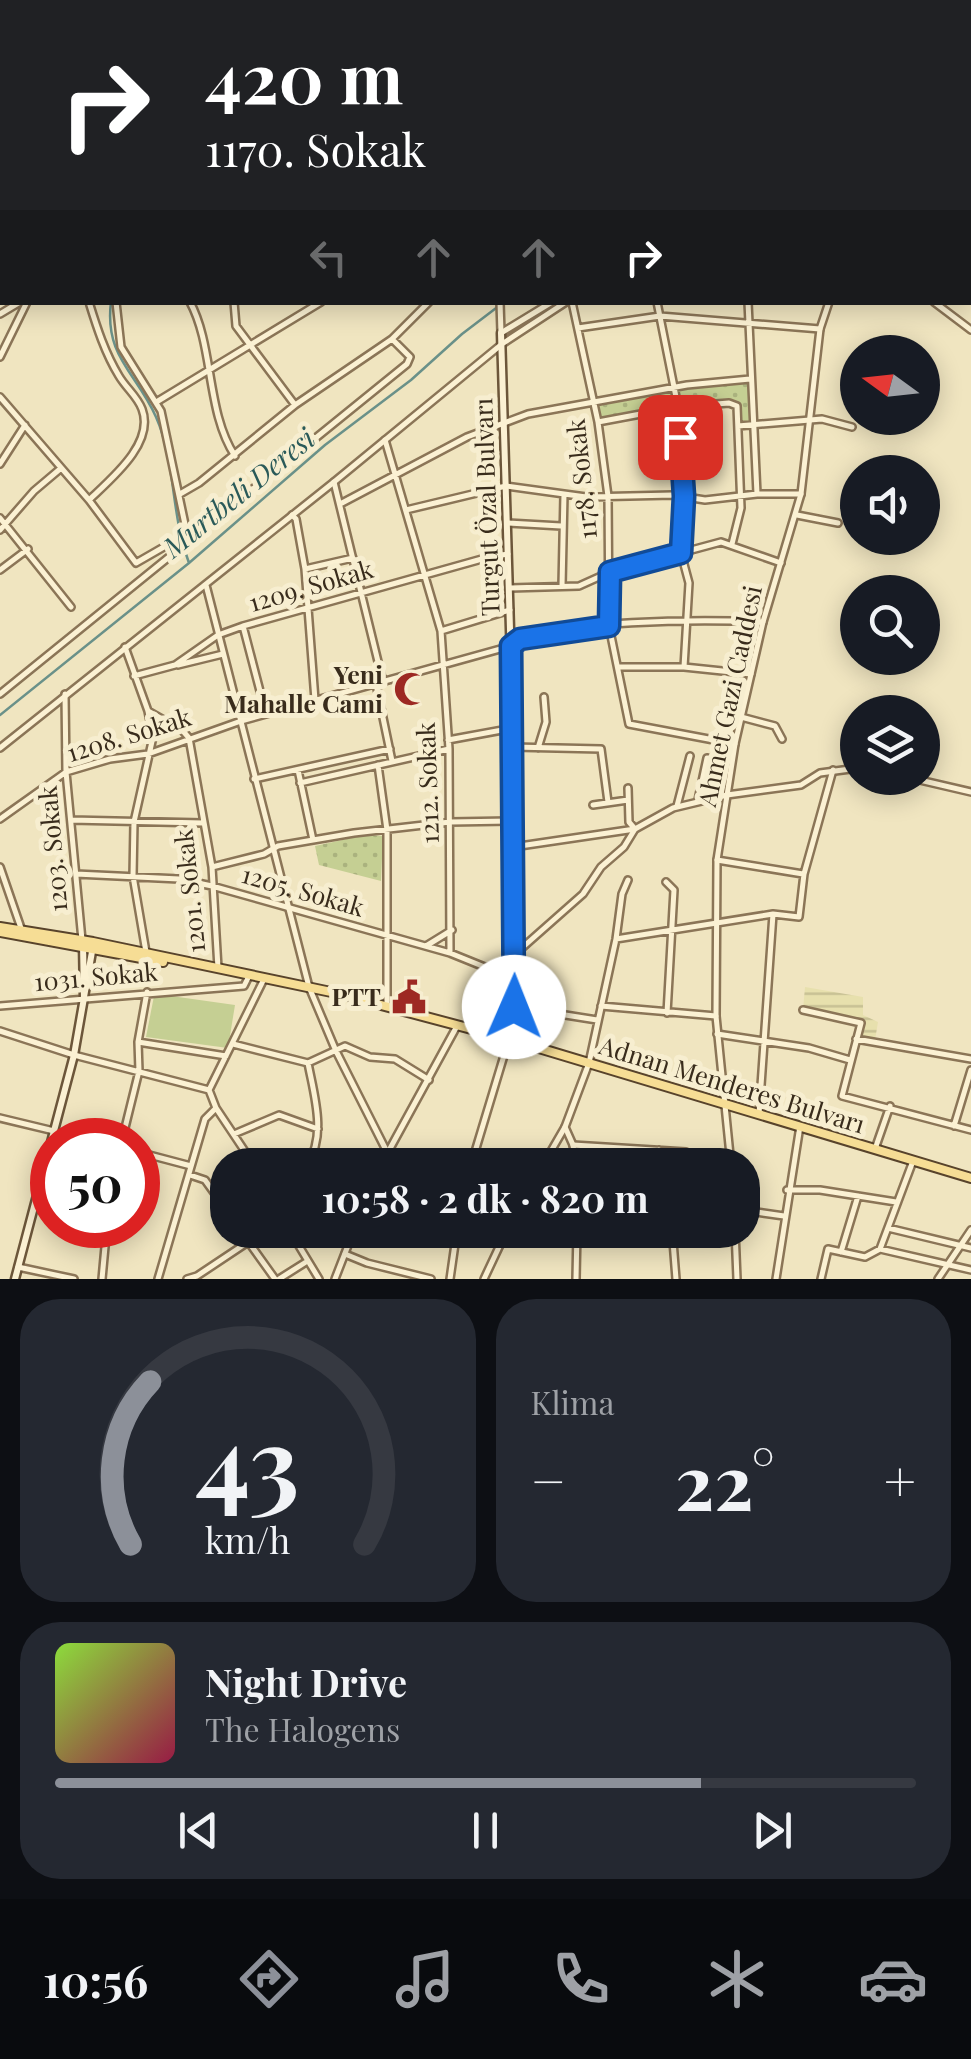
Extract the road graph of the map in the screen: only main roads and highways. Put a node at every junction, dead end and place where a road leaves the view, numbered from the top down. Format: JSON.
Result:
{"nodes":[{"id":1,"x":501,"y":333,"type":"road end"},
{"id":2,"x":0,"y":929,"type":"edge"},
{"id":3,"x":88,"y":946,"type":"junction"},
{"id":4,"x":188,"y":965,"type":"junction"},
{"id":5,"x":509,"y":1039,"type":"junction"},
{"id":6,"x":57,"y":1118,"type":"edge"},
{"id":7,"x":971,"y":1178,"type":"edge"},
{"id":8,"x":30,"y":1225,"type":"edge"},
{"id":9,"x":16,"y":1279,"type":"edge"}],
"edges":[{"from":1,"to":5,"type":"main road","name":"Turgut Özal Bulvarı"},
{"from":2,"to":3,"type":"main road","name":"Adnan Menderes Bulvarı"},
{"from":2,"to":3,"type":"main road","name":"Adnan Menderes Bulvarı"},
{"from":3,"to":4,"type":"main road","name":"Adnan Menderes Bulvarı"},
{"from":3,"to":4,"type":"main road","name":"Adnan Menderes Bulvarı"},
{"from":3,"to":6,"type":"main road"},
{"from":4,"to":5,"type":"main road","name":"Adnan Menderes Bulvarı"},
{"from":5,"to":7,"type":"main road","name":"Adnan Menderes Bulvarı"},
{"from":8,"to":9,"type":"main road"}]}
